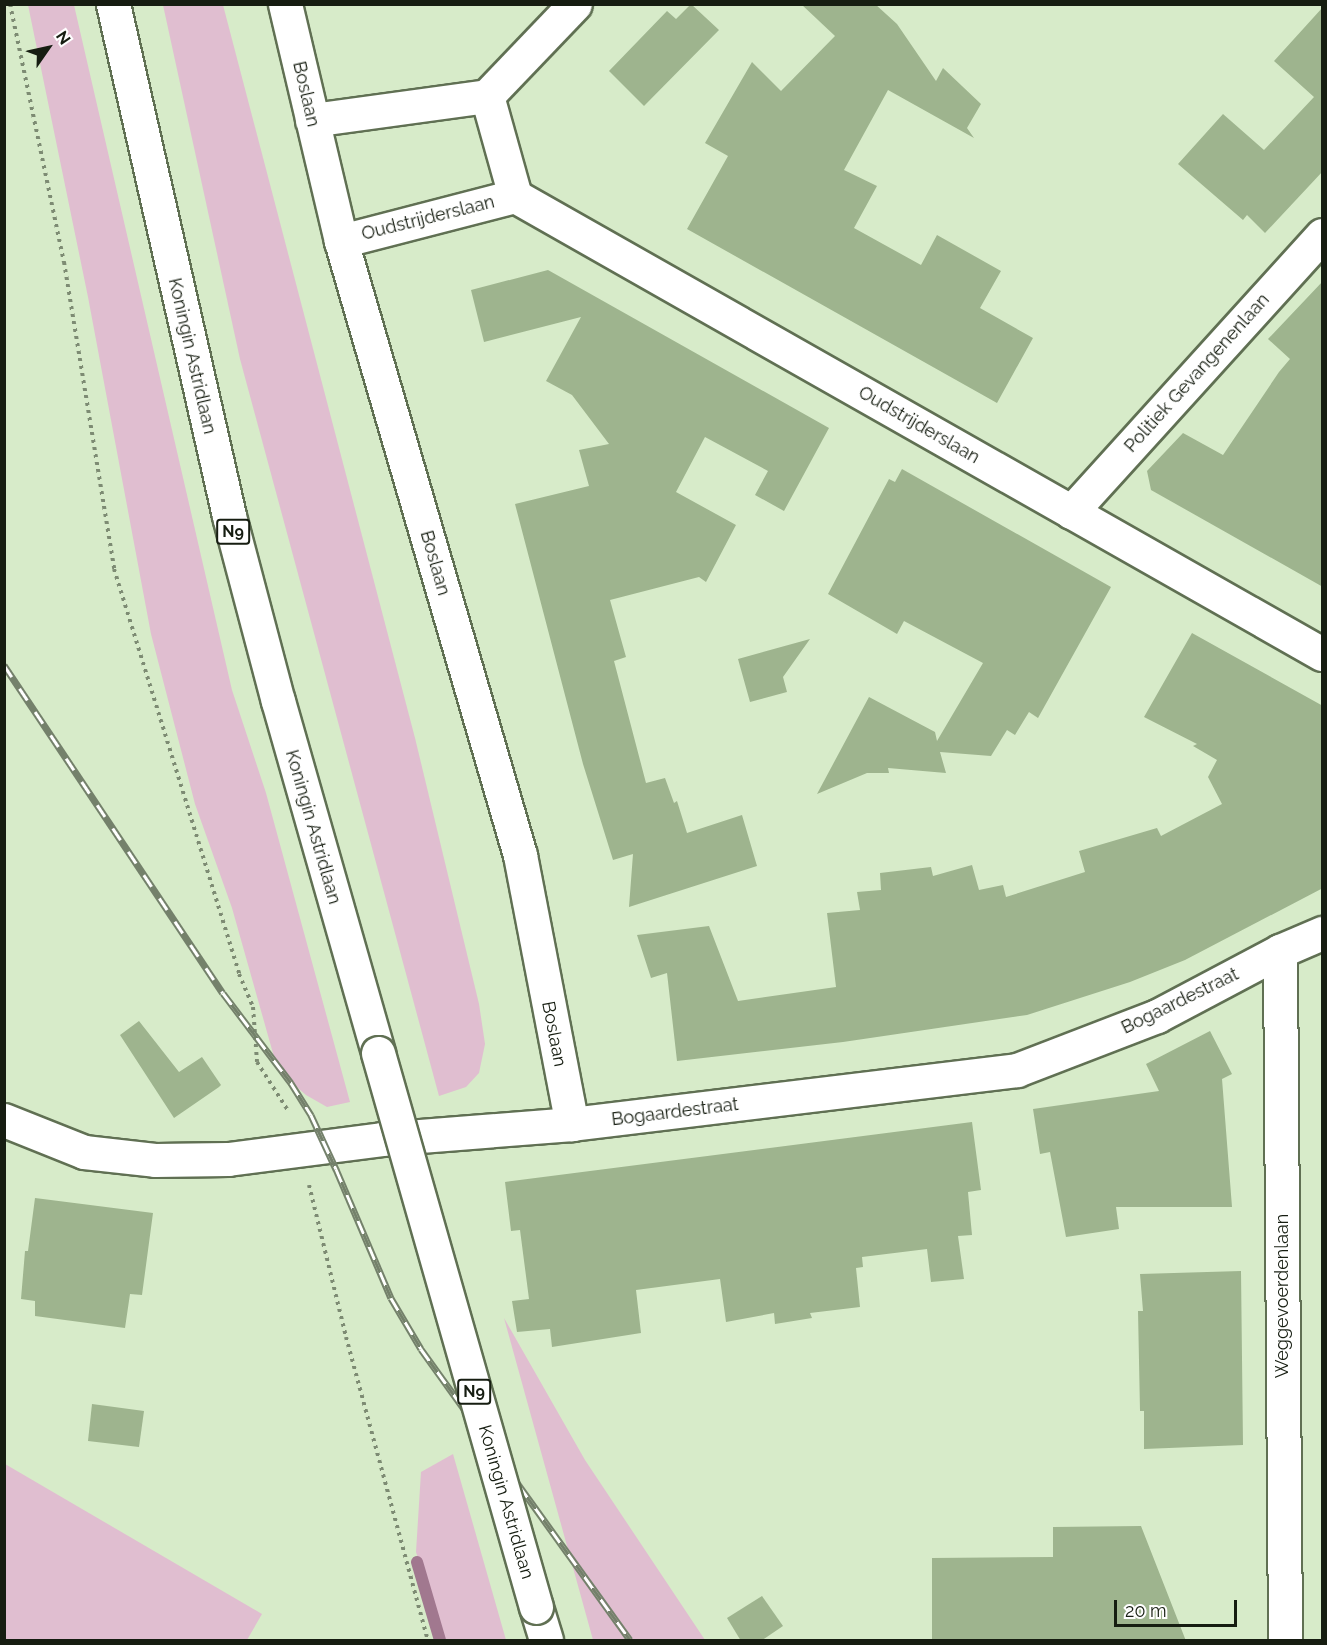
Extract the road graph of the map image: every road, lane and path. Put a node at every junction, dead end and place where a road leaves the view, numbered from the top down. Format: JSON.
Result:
{"nodes":[{"id":1,"x":10,"y":4,"type":"edge"},
{"id":2,"x":113,"y":4,"type":"edge"},
{"id":3,"x":285,"y":4,"type":"edge"},
{"id":4,"x":575,"y":4,"type":"edge"},
{"id":5,"x":487,"y":96,"type":"junction"},
{"id":6,"x":312,"y":120,"type":"junction"},
{"id":7,"x":515,"y":196,"type":"junction"},
{"id":8,"x":1323,"y":235,"type":"edge"},
{"id":9,"x":341,"y":241,"type":"junction"},
{"id":10,"x":1071,"y":512,"type":"junction"},
{"id":11,"x":1323,"y":654,"type":"edge"},
{"id":12,"x":1323,"y":933,"type":"edge"},
{"id":13,"x":1280,"y":951,"type":"junction"},
{"id":14,"x":4,"y":1120,"type":"edge"},
{"id":15,"x":572,"y":1125,"type":"junction"},
{"id":16,"x":301,"y":1150,"type":"junction"},
{"id":17,"x":428,"y":1641,"type":"edge"},
{"id":18,"x":546,"y":1641,"type":"edge"},
{"id":19,"x":1285,"y":1641,"type":"edge"}],
"edges":[{"from":1,"to":16,"type":"path"},
{"from":2,"to":18,"type":"street","name":"Koningin Astridlaan","number":"N9","bridge":true},
{"from":3,"to":6,"type":"street","name":"Boslaan"},
{"from":4,"to":5,"type":"street"},
{"from":5,"to":6,"type":"street"},
{"from":5,"to":7,"type":"street","name":"Oudstrijderslaan"},
{"from":6,"to":9,"type":"street","name":"Boslaan"},
{"from":7,"to":9,"type":"street","name":"Oudstrijderslaan"},
{"from":7,"to":10,"type":"street","name":"Oudstrijderslaan"},
{"from":8,"to":10,"type":"street","name":"Politiek Gevangenenlaan"},
{"from":9,"to":15,"type":"street","name":"Boslaan"},
{"from":10,"to":11,"type":"street","name":"Oudstrijderslaan"},
{"from":12,"to":13,"type":"street","name":"Bogaardestraat"},
{"from":13,"to":15,"type":"street","name":"Bogaardestraat"},
{"from":13,"to":19,"type":"street","name":"Weggevoerdenlaan"},
{"from":14,"to":16,"type":"street","name":"Bogaardestraat"},
{"from":15,"to":16,"type":"street","name":"Bogaardestraat"},
{"from":16,"to":17,"type":"path"}]}
